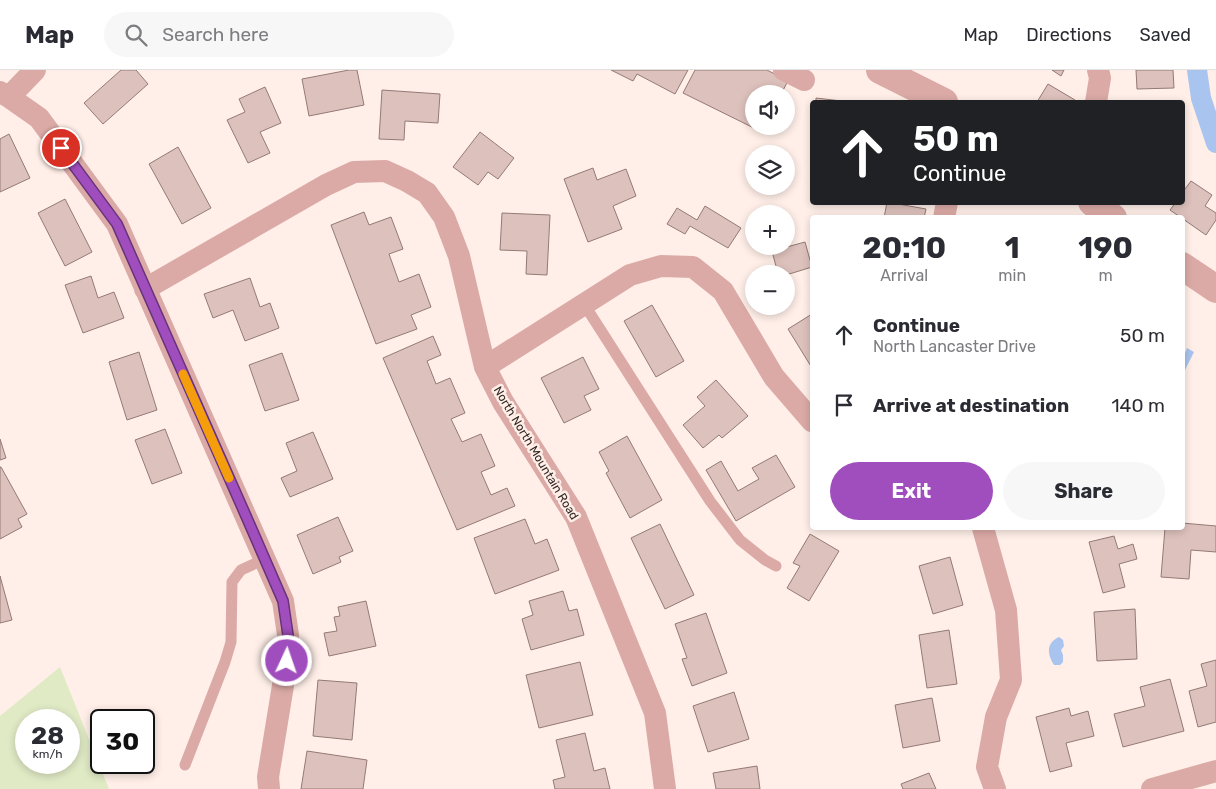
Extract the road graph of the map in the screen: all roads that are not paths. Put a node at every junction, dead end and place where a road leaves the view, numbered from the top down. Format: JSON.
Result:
{"nodes":[{"id":1,"x":35,"y":70,"type":"edge"},
{"id":2,"x":880,"y":70,"type":"edge"},
{"id":3,"x":1098,"y":70,"type":"edge"},
{"id":4,"x":5,"y":94,"type":"edge"},
{"id":5,"x":940,"y":100,"type":"edge"},
{"id":6,"x":1096,"y":100,"type":"edge"},
{"id":7,"x":1096,"y":205,"type":"edge"},
{"id":8,"x":1109,"y":215,"type":"edge"},
{"id":9,"x":1185,"y":268,"type":"edge"},
{"id":10,"x":145,"y":289,"type":"junction"},
{"id":11,"x":1216,"y":289,"type":"edge"},
{"id":12,"x":584,"y":304,"type":"junction"},
{"id":13,"x":485,"y":367,"type":"junction"},
{"id":14,"x":810,"y":419,"type":"edge"},
{"id":15,"x":984,"y":530,"type":"edge"},
{"id":16,"x":265,"y":559,"type":"junction"},
{"id":17,"x":776,"y":566,"type":"dead end"},
{"id":18,"x":185,"y":765,"type":"dead end"},
{"id":19,"x":1216,"y":771,"type":"edge"},
{"id":20,"x":269,"y":789,"type":"edge"},
{"id":21,"x":664,"y":789,"type":"edge"},
{"id":22,"x":995,"y":789,"type":"edge"},
{"id":23,"x":1152,"y":789,"type":"edge"}],
"edges":[{"from":1,"to":4,"type":"street"},
{"from":2,"to":5,"type":"street"},
{"from":3,"to":6,"type":"street"},
{"from":4,"to":10,"type":"street"},
{"from":7,"to":8,"type":"street"},
{"from":9,"to":11,"type":"street"},
{"from":10,"to":13,"type":"street","name":"North North Mountain Road"},
{"from":10,"to":16,"type":"street"},
{"from":12,"to":13,"type":"street"},
{"from":12,"to":14,"type":"street"},
{"from":12,"to":17,"type":"lane"},
{"from":13,"to":21,"type":"street","name":"North North Mountain Road"},
{"from":15,"to":22,"type":"street"},
{"from":16,"to":18,"type":"lane"},
{"from":16,"to":20,"type":"street"},
{"from":19,"to":23,"type":"street"}]}
